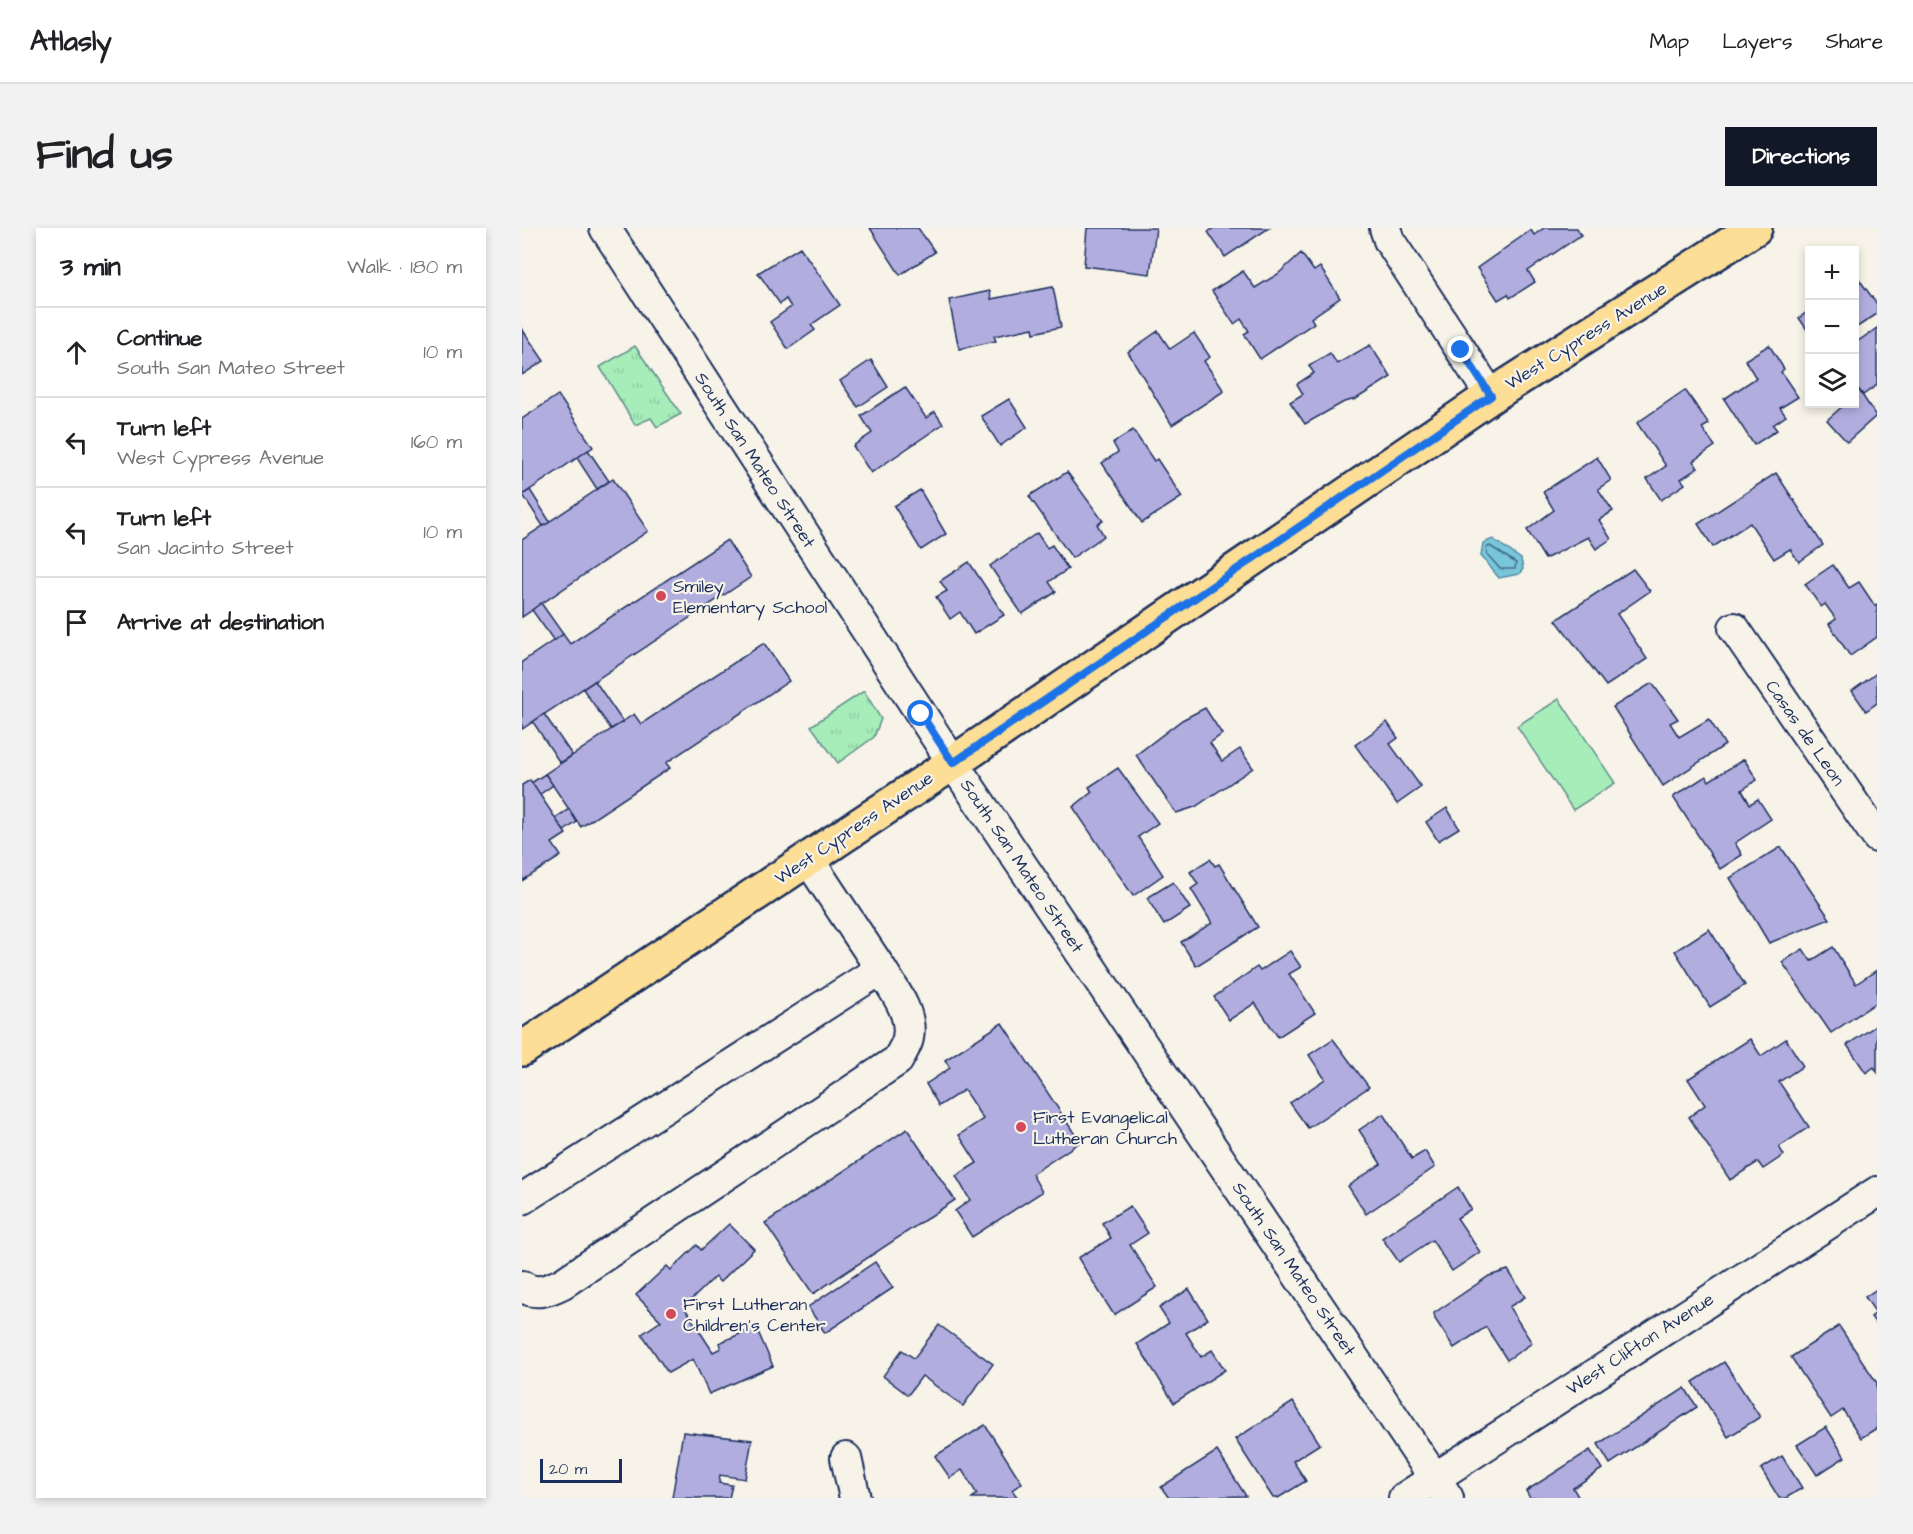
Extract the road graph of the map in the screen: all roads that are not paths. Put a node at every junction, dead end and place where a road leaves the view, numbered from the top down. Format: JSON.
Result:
{"nodes":[{"id":1,"x":605,"y":228,"type":"edge"},
{"id":2,"x":1384,"y":228,"type":"edge"},
{"id":3,"x":1755,"y":228,"type":"edge"},
{"id":4,"x":1491,"y":396,"type":"junction"},
{"id":5,"x":1734,"y":628,"type":"dead end"},
{"id":6,"x":953,"y":763,"type":"junction"},
{"id":7,"x":1877,"y":837,"type":"edge"},
{"id":8,"x":808,"y":859,"type":"junction"},
{"id":9,"x":881,"y":969,"type":"junction"},
{"id":10,"x":522,"y":1048,"type":"edge"},
{"id":11,"x":1877,"y":1192,"type":"edge"},
{"id":12,"x":522,"y":1199,"type":"edge"},
{"id":13,"x":522,"y":1286,"type":"edge"},
{"id":14,"x":846,"y":1458,"type":"dead end"},
{"id":15,"x":1442,"y":1488,"type":"edge"},
{"id":16,"x":855,"y":1498,"type":"edge"},
{"id":17,"x":1404,"y":1498,"type":"edge"}],
"edges":[{"from":1,"to":6,"type":"street","name":"South San Mateo Street"},
{"from":2,"to":4,"type":"street"},
{"from":3,"to":4,"type":"main road","name":"West Cypress Avenue"},
{"from":4,"to":6,"type":"main road","name":"West Cypress Avenue"},
{"from":5,"to":7,"type":"street","name":"Casas de Leon"},
{"from":6,"to":8,"type":"main road","name":"West Cypress Avenue"},
{"from":6,"to":15,"type":"street","name":"South San Mateo Street"},
{"from":8,"to":9,"type":"street"},
{"from":8,"to":10,"type":"main road","name":"West Cypress Avenue"},
{"from":9,"to":12,"type":"street"},
{"from":9,"to":13,"type":"street"},
{"from":11,"to":15,"type":"street","name":"West Clifton Avenue"},
{"from":14,"to":16,"type":"street"},
{"from":15,"to":17,"type":"street","name":"West Clifton Avenue"}]}
